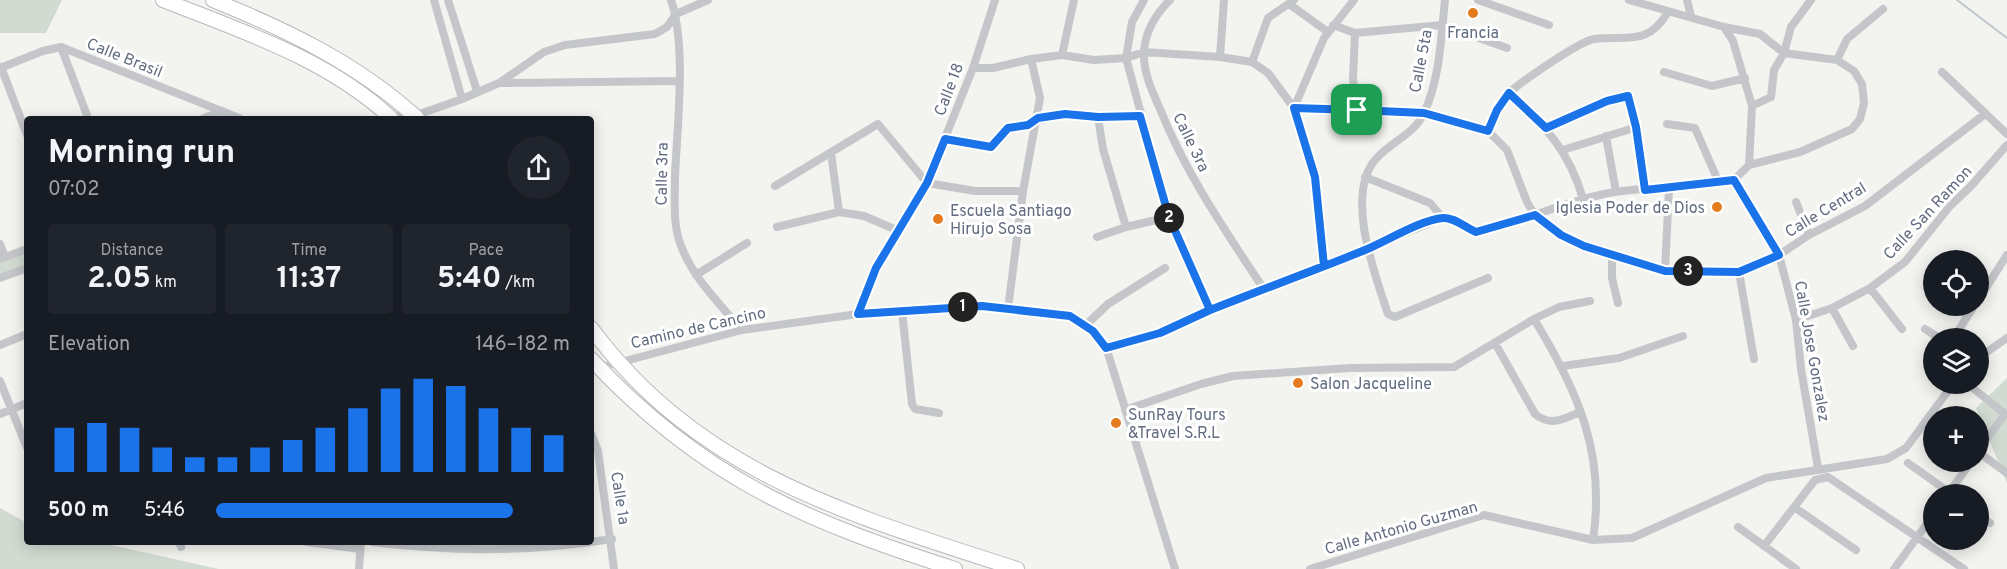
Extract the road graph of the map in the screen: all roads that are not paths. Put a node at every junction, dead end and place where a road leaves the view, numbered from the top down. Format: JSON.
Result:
{"nodes":[{"id":1,"x":163,"y":0,"type":"edge"},
{"id":2,"x":213,"y":0,"type":"edge"},
{"id":3,"x":434,"y":0,"type":"edge"},
{"id":4,"x":448,"y":0,"type":"edge"},
{"id":5,"x":671,"y":0,"type":"edge"},
{"id":6,"x":708,"y":0,"type":"edge"},
{"id":7,"x":995,"y":0,"type":"edge"},
{"id":8,"x":1074,"y":0,"type":"edge"},
{"id":9,"x":1144,"y":0,"type":"edge"},
{"id":10,"x":1170,"y":0,"type":"edge"},
{"id":11,"x":1224,"y":0,"type":"edge"},
{"id":12,"x":1354,"y":0,"type":"edge"},
{"id":13,"x":1445,"y":0,"type":"edge"},
{"id":14,"x":1478,"y":0,"type":"edge"},
{"id":15,"x":1629,"y":0,"type":"edge"},
{"id":16,"x":1687,"y":0,"type":"edge"},
{"id":17,"x":1811,"y":0,"type":"edge"},
{"id":18,"x":1291,"y":2,"type":"edge"},
{"id":19,"x":1883,"y":9,"type":"dead end"},
{"id":20,"x":1668,"y":12,"type":"junction"},
{"id":21,"x":676,"y":14,"type":"junction"},
{"id":22,"x":1691,"y":16,"type":"junction"},
{"id":23,"x":1442,"y":25,"type":"junction"},
{"id":24,"x":1549,"y":25,"type":"dead end"},
{"id":25,"x":1724,"y":27,"type":"junction"},
{"id":26,"x":1330,"y":28,"type":"junction"},
{"id":27,"x":1355,"y":33,"type":"junction"},
{"id":28,"x":61,"y":47,"type":"junction"},
{"id":29,"x":1507,"y":48,"type":"dead end"},
{"id":30,"x":1144,"y":52,"type":"junction"},
{"id":31,"x":1784,"y":53,"type":"junction"},
{"id":32,"x":1062,"y":55,"type":"junction"},
{"id":33,"x":1220,"y":57,"type":"junction"},
{"id":34,"x":1125,"y":58,"type":"junction"},
{"id":35,"x":1031,"y":59,"type":"junction"},
{"id":36,"x":1837,"y":60,"type":"junction"},
{"id":37,"x":1252,"y":62,"type":"junction"},
{"id":38,"x":521,"y":66,"type":"junction"},
{"id":39,"x":1,"y":68,"type":"edge"},
{"id":40,"x":973,"y":68,"type":"junction"},
{"id":41,"x":1664,"y":72,"type":"dead end"},
{"id":42,"x":1942,"y":72,"type":"dead end"},
{"id":43,"x":1745,"y":78,"type":"junction"},
{"id":44,"x":679,"y":81,"type":"junction"},
{"id":45,"x":527,"y":82,"type":"junction"},
{"id":46,"x":499,"y":83,"type":"junction"},
{"id":47,"x":477,"y":91,"type":"junction"},
{"id":48,"x":1509,"y":93,"type":"junction"},
{"id":49,"x":462,"y":99,"type":"junction"},
{"id":50,"x":1752,"y":106,"type":"junction"},
{"id":51,"x":1294,"y":108,"type":"junction"},
{"id":52,"x":1357,"y":110,"type":"junction"},
{"id":53,"x":222,"y":111,"type":"junction"},
{"id":54,"x":1424,"y":113,"type":"junction"},
{"id":55,"x":1985,"y":114,"type":"junction"},
{"id":56,"x":87,"y":116,"type":"edge"},
{"id":57,"x":209,"y":116,"type":"edge"},
{"id":58,"x":234,"y":116,"type":"edge"},
{"id":59,"x":384,"y":116,"type":"edge"},
{"id":60,"x":412,"y":116,"type":"edge"},
{"id":61,"x":419,"y":116,"type":"edge"},
{"id":62,"x":1140,"y":116,"type":"junction"},
{"id":63,"x":1098,"y":117,"type":"junction"},
{"id":64,"x":1038,"y":118,"type":"junction"},
{"id":65,"x":1667,"y":124,"type":"dead end"},
{"id":66,"x":24,"y":127,"type":"edge"},
{"id":67,"x":1636,"y":127,"type":"junction"},
{"id":68,"x":1546,"y":128,"type":"junction"},
{"id":69,"x":1488,"y":131,"type":"junction"},
{"id":70,"x":2007,"y":134,"type":"edge"},
{"id":71,"x":1606,"y":136,"type":"junction"},
{"id":72,"x":945,"y":139,"type":"junction"},
{"id":73,"x":2007,"y":145,"type":"edge"},
{"id":74,"x":1563,"y":150,"type":"junction"},
{"id":75,"x":831,"y":153,"type":"junction"},
{"id":76,"x":1749,"y":165,"type":"junction"},
{"id":77,"x":1365,"y":177,"type":"junction"},
{"id":78,"x":1734,"y":180,"type":"junction"},
{"id":79,"x":927,"y":183,"type":"junction"},
{"id":80,"x":1719,"y":183,"type":"junction"},
{"id":81,"x":775,"y":186,"type":"dead end"},
{"id":82,"x":1669,"y":189,"type":"junction"},
{"id":83,"x":1645,"y":190,"type":"junction"},
{"id":84,"x":1023,"y":191,"type":"junction"},
{"id":85,"x":1616,"y":192,"type":"junction"},
{"id":86,"x":1583,"y":199,"type":"junction"},
{"id":87,"x":1796,"y":202,"type":"dead end"},
{"id":88,"x":839,"y":212,"type":"junction"},
{"id":89,"x":1535,"y":215,"type":"junction"},
{"id":90,"x":1169,"y":217,"type":"junction"},
{"id":91,"x":1443,"y":218,"type":"junction"},
{"id":92,"x":1126,"y":226,"type":"junction"},
{"id":93,"x":777,"y":227,"type":"dead end"},
{"id":94,"x":899,"y":231,"type":"junction"},
{"id":95,"x":1809,"y":235,"type":"junction"},
{"id":96,"x":1097,"y":237,"type":"dead end"},
{"id":97,"x":747,"y":243,"type":"dead end"},
{"id":98,"x":0,"y":244,"type":"edge"},
{"id":99,"x":1366,"y":249,"type":"junction"},
{"id":100,"x":24,"y":250,"type":"edge"},
{"id":101,"x":1779,"y":255,"type":"junction"},
{"id":102,"x":2007,"y":255,"type":"edge"},
{"id":103,"x":1612,"y":256,"type":"junction"},
{"id":104,"x":2,"y":258,"type":"edge"},
{"id":105,"x":1324,"y":266,"type":"junction"},
{"id":106,"x":1165,"y":268,"type":"dead end"},
{"id":107,"x":2003,"y":268,"type":"edge"},
{"id":108,"x":24,"y":269,"type":"edge"},
{"id":109,"x":1665,"y":271,"type":"junction"},
{"id":110,"x":1739,"y":272,"type":"junction"},
{"id":111,"x":696,"y":276,"type":"junction"},
{"id":112,"x":0,"y":278,"type":"edge"},
{"id":113,"x":1488,"y":278,"type":"dead end"},
{"id":114,"x":1989,"y":286,"type":"edge"},
{"id":115,"x":1263,"y":288,"type":"junction"},
{"id":116,"x":1870,"y":288,"type":"junction"},
{"id":117,"x":1590,"y":301,"type":"dead end"},
{"id":118,"x":1618,"y":303,"type":"dead end"},
{"id":119,"x":1832,"y":308,"type":"junction"},
{"id":120,"x":1008,"y":309,"type":"junction"},
{"id":121,"x":1210,"y":310,"type":"junction"},
{"id":122,"x":903,"y":311,"type":"junction"},
{"id":123,"x":858,"y":314,"type":"junction"},
{"id":124,"x":1534,"y":319,"type":"junction"},
{"id":125,"x":1796,"y":320,"type":"junction"},
{"id":126,"x":1086,"y":325,"type":"junction"},
{"id":127,"x":1902,"y":329,"type":"dead end"},
{"id":128,"x":742,"y":330,"type":"junction"},
{"id":129,"x":594,"y":332,"type":"edge"},
{"id":130,"x":24,"y":335,"type":"edge"},
{"id":131,"x":1683,"y":336,"type":"dead end"},
{"id":132,"x":2007,"y":338,"type":"edge"},
{"id":133,"x":1495,"y":343,"type":"junction"},
{"id":134,"x":0,"y":345,"type":"edge"},
{"id":135,"x":1853,"y":346,"type":"dead end"},
{"id":136,"x":1106,"y":348,"type":"junction"},
{"id":137,"x":1989,"y":350,"type":"edge"},
{"id":138,"x":1754,"y":358,"type":"dead end"},
{"id":139,"x":618,"y":361,"type":"junction"},
{"id":140,"x":594,"y":366,"type":"edge"},
{"id":141,"x":1563,"y":366,"type":"junction"},
{"id":142,"x":0,"y":381,"type":"edge"},
{"id":143,"x":1946,"y":394,"type":"edge"},
{"id":144,"x":1980,"y":394,"type":"edge"},
{"id":145,"x":24,"y":404,"type":"edge"},
{"id":146,"x":11,"y":409,"type":"junction"},
{"id":147,"x":1125,"y":410,"type":"junction"},
{"id":148,"x":1580,"y":412,"type":"junction"},
{"id":149,"x":939,"y":413,"type":"dead end"},
{"id":150,"x":0,"y":414,"type":"edge"},
{"id":151,"x":2006,"y":414,"type":"edge"},
{"id":152,"x":1989,"y":437,"type":"edge"},
{"id":153,"x":24,"y":441,"type":"edge"},
{"id":154,"x":594,"y":441,"type":"edge"},
{"id":155,"x":1989,"y":460,"type":"edge"},
{"id":156,"x":1908,"y":463,"type":"dead end"},
{"id":157,"x":1818,"y":468,"type":"junction"},
{"id":158,"x":2007,"y":473,"type":"edge"},
{"id":159,"x":1936,"y":484,"type":"edge"},
{"id":160,"x":1794,"y":507,"type":"junction"},
{"id":161,"x":1738,"y":527,"type":"dead end"},
{"id":162,"x":1923,"y":528,"type":"edge"},
{"id":163,"x":1916,"y":537,"type":"junction"},
{"id":164,"x":612,"y":539,"type":"junction"},
{"id":165,"x":1593,"y":540,"type":"junction"},
{"id":166,"x":594,"y":542,"type":"edge"},
{"id":167,"x":360,"y":545,"type":"edge"},
{"id":168,"x":400,"y":545,"type":"edge"},
{"id":169,"x":573,"y":545,"type":"edge"},
{"id":170,"x":1764,"y":546,"type":"junction"},
{"id":171,"x":1856,"y":550,"type":"dead end"},
{"id":172,"x":359,"y":569,"type":"edge"},
{"id":173,"x":614,"y":569,"type":"edge"},
{"id":174,"x":955,"y":569,"type":"edge"},
{"id":175,"x":1017,"y":569,"type":"edge"},
{"id":176,"x":1175,"y":569,"type":"edge"},
{"id":177,"x":1310,"y":569,"type":"edge"},
{"id":178,"x":1796,"y":569,"type":"edge"},
{"id":179,"x":1894,"y":569,"type":"edge"},
{"id":180,"x":1964,"y":569,"type":"edge"}],
"edges":[{"from":1,"to":59,"type":"main road"},
{"from":2,"to":60,"type":"main road"},
{"from":3,"to":49,"type":"street"},
{"from":4,"to":47,"type":"street"},
{"from":5,"to":21,"type":"street","name":"Calle 3ra"},
{"from":6,"to":21,"type":"street"},
{"from":7,"to":40,"type":"street","name":"Calle 18"},
{"from":8,"to":32,"type":"street"},
{"from":9,"to":34,"type":"street"},
{"from":10,"to":30,"type":"street","name":"Calle 3ra"},
{"from":11,"to":33,"type":"street"},
{"from":12,"to":26,"type":"street"},
{"from":13,"to":23,"type":"street","name":"Calle 5ta"},
{"from":14,"to":24,"type":"street"},
{"from":15,"to":20,"type":"street"},
{"from":16,"to":22,"type":"street"},
{"from":17,"to":31,"type":"street"},
{"from":18,"to":26,"type":"street"},
{"from":18,"to":37,"type":"street"},
{"from":19,"to":36,"type":"street"},
{"from":20,"to":22,"type":"street"},
{"from":20,"to":48,"type":"street"},
{"from":21,"to":38,"type":"street"},
{"from":21,"to":44,"type":"street","name":"Calle 3ra"},
{"from":22,"to":25,"type":"street"},
{"from":23,"to":27,"type":"street"},
{"from":23,"to":29,"type":"street"},
{"from":23,"to":54,"type":"street","name":"Calle 5ta"},
{"from":25,"to":31,"type":"street"},
{"from":25,"to":43,"type":"street"},
{"from":26,"to":27,"type":"street"},
{"from":26,"to":51,"type":"street"},
{"from":27,"to":52,"type":"street"},
{"from":28,"to":39,"type":"street","name":"Calle Brasil"},
{"from":28,"to":53,"type":"street","name":"Calle Brasil"},
{"from":28,"to":56,"type":"street"},
{"from":30,"to":33,"type":"street"},
{"from":30,"to":34,"type":"street"},
{"from":30,"to":115,"type":"street","name":"Calle 3ra"},
{"from":31,"to":36,"type":"street"},
{"from":31,"to":50,"type":"street"},
{"from":32,"to":34,"type":"street"},
{"from":32,"to":35,"type":"street"},
{"from":33,"to":37,"type":"street"},
{"from":34,"to":62,"type":"street"},
{"from":35,"to":40,"type":"street"},
{"from":35,"to":64,"type":"street"},
{"from":36,"to":76,"type":"street"},
{"from":37,"to":51,"type":"street"},
{"from":38,"to":45,"type":"street"},
{"from":38,"to":46,"type":"street"},
{"from":39,"to":66,"type":"street"},
{"from":40,"to":72,"type":"street","name":"Calle 18"},
{"from":41,"to":43,"type":"street"},
{"from":42,"to":55,"type":"street"},
{"from":43,"to":50,"type":"street"},
{"from":44,"to":45,"type":"street"},
{"from":44,"to":111,"type":"street","name":"Calle 3ra"},
{"from":45,"to":46,"type":"street"},
{"from":46,"to":47,"type":"street"},
{"from":47,"to":49,"type":"street"},
{"from":48,"to":68,"type":"street"},
{"from":48,"to":69,"type":"street"},
{"from":49,"to":61,"type":"street"},
{"from":50,"to":76,"type":"street"},
{"from":51,"to":52,"type":"street"},
{"from":51,"to":105,"type":"street"},
{"from":52,"to":54,"type":"street"},
{"from":53,"to":57,"type":"street"},
{"from":53,"to":58,"type":"street","name":"Calle Brasil"},
{"from":54,"to":69,"type":"street"},
{"from":54,"to":77,"type":"street","name":"Calle 5ta"},
{"from":55,"to":70,"type":"street"},
{"from":55,"to":95,"type":"street","name":"Calle Central"},
{"from":62,"to":63,"type":"street"},
{"from":62,"to":90,"type":"street"},
{"from":63,"to":64,"type":"street"},
{"from":63,"to":92,"type":"street"},
{"from":64,"to":72,"type":"street"},
{"from":64,"to":84,"type":"street"},
{"from":65,"to":80,"type":"street"},
{"from":67,"to":68,"type":"street"},
{"from":67,"to":71,"type":"street"},
{"from":67,"to":83,"type":"street"},
{"from":68,"to":74,"type":"street"},
{"from":69,"to":89,"type":"street","name":"Calle Central"},
{"from":71,"to":74,"type":"street"},
{"from":71,"to":85,"type":"street"},
{"from":72,"to":79,"type":"street","name":"Calle 18"},
{"from":73,"to":116,"type":"street","name":"Calle San Ramon"},
{"from":74,"to":86,"type":"street"},
{"from":75,"to":79,"type":"street"},
{"from":75,"to":81,"type":"street"},
{"from":75,"to":88,"type":"street"},
{"from":76,"to":78,"type":"street"},
{"from":77,"to":91,"type":"street"},
{"from":77,"to":99,"type":"street"},
{"from":78,"to":80,"type":"street"},
{"from":78,"to":101,"type":"street","name":"Calle Jose Gonzalez"},
{"from":79,"to":84,"type":"street"},
{"from":79,"to":94,"type":"street","name":"Calle 18"},
{"from":80,"to":82,"type":"street"},
{"from":82,"to":83,"type":"street"},
{"from":82,"to":109,"type":"street"},
{"from":83,"to":85,"type":"street"},
{"from":84,"to":120,"type":"street"},
{"from":85,"to":86,"type":"street"},
{"from":86,"to":89,"type":"street"},
{"from":87,"to":95,"type":"street"},
{"from":88,"to":93,"type":"street"},
{"from":88,"to":94,"type":"street"},
{"from":89,"to":91,"type":"street"},
{"from":89,"to":103,"type":"street","name":"Calle Central"},
{"from":90,"to":92,"type":"street"},
{"from":90,"to":121,"type":"street"},
{"from":91,"to":99,"type":"street"},
{"from":92,"to":96,"type":"street"},
{"from":94,"to":123,"type":"street","name":"Calle 18"},
{"from":95,"to":101,"type":"street","name":"Calle Central"},
{"from":97,"to":111,"type":"street"},
{"from":98,"to":104,"type":"street"},
{"from":99,"to":105,"type":"street"},
{"from":99,"to":113,"type":"street"},
{"from":100,"to":104,"type":"street"},
{"from":101,"to":110,"type":"street","name":"Calle Central"},
{"from":101,"to":125,"type":"street","name":"Calle Jose Gonzalez"},
{"from":102,"to":107,"type":"street"},
{"from":103,"to":109,"type":"street","name":"Calle Central"},
{"from":103,"to":118,"type":"street"},
{"from":105,"to":115,"type":"street"},
{"from":106,"to":126,"type":"street"},
{"from":107,"to":114,"type":"street"},
{"from":108,"to":112,"type":"street"},
{"from":109,"to":110,"type":"street","name":"Calle Central"},
{"from":110,"to":138,"type":"street"},
{"from":111,"to":128,"type":"street","name":"Calle 3ra"},
{"from":115,"to":121,"type":"street"},
{"from":116,"to":119,"type":"street","name":"Calle San Ramon"},
{"from":116,"to":127,"type":"street"},
{"from":117,"to":124,"type":"street"},
{"from":119,"to":125,"type":"street","name":"Calle San Ramon"},
{"from":119,"to":135,"type":"street"},
{"from":120,"to":122,"type":"street","name":"Camino de Cancino"},
{"from":120,"to":126,"type":"street","name":"Camino de Cancino"},
{"from":121,"to":136,"type":"street"},
{"from":122,"to":123,"type":"street","name":"Camino de Cancino"},
{"from":122,"to":149,"type":"street"},
{"from":123,"to":128,"type":"street","name":"Camino de Cancino"},
{"from":124,"to":133,"type":"street"},
{"from":124,"to":141,"type":"street"},
{"from":125,"to":157,"type":"street","name":"Calle Jose Gonzalez"},
{"from":126,"to":136,"type":"street","name":"Camino de Cancino"},
{"from":128,"to":139,"type":"street","name":"Camino de Cancino"},
{"from":129,"to":139,"type":"main road"},
{"from":130,"to":134,"type":"street"},
{"from":131,"to":141,"type":"street"},
{"from":132,"to":137,"type":"street"},
{"from":133,"to":147,"type":"street"},
{"from":133,"to":148,"type":"street"},
{"from":136,"to":147,"type":"street","name":"Camino de Cancino"},
{"from":139,"to":140,"type":"street","name":"Camino de Cancino"},
{"from":139,"to":175,"type":"main road"},
{"from":140,"to":174,"type":"main road"},
{"from":141,"to":148,"type":"street"},
{"from":142,"to":146,"type":"street"},
{"from":143,"to":157,"type":"street","name":"Calle Antonio Guzman"},
{"from":144,"to":151,"type":"street"},
{"from":145,"to":146,"type":"street"},
{"from":146,"to":150,"type":"street"},
{"from":146,"to":153,"type":"street"},
{"from":147,"to":176,"type":"street","name":"Camino de Cancino"},
{"from":148,"to":165,"type":"street"},
{"from":151,"to":152,"type":"street"},
{"from":154,"to":164,"type":"street","name":"Calle 1a"},
{"from":155,"to":158,"type":"street"},
{"from":156,"to":159,"type":"street"},
{"from":157,"to":165,"type":"street","name":"Calle Antonio Guzman"},
{"from":160,"to":163,"type":"street"},
{"from":160,"to":170,"type":"street"},
{"from":160,"to":171,"type":"street"},
{"from":161,"to":170,"type":"street"},
{"from":162,"to":163,"type":"street"},
{"from":163,"to":179,"type":"street"},
{"from":163,"to":180,"type":"street"},
{"from":164,"to":166,"type":"street"},
{"from":164,"to":173,"type":"street","name":"Calle 1a"},
{"from":165,"to":177,"type":"street","name":"Calle Antonio Guzman"},
{"from":167,"to":172,"type":"street"},
{"from":168,"to":169,"type":"street"},
{"from":170,"to":178,"type":"street"}]}
